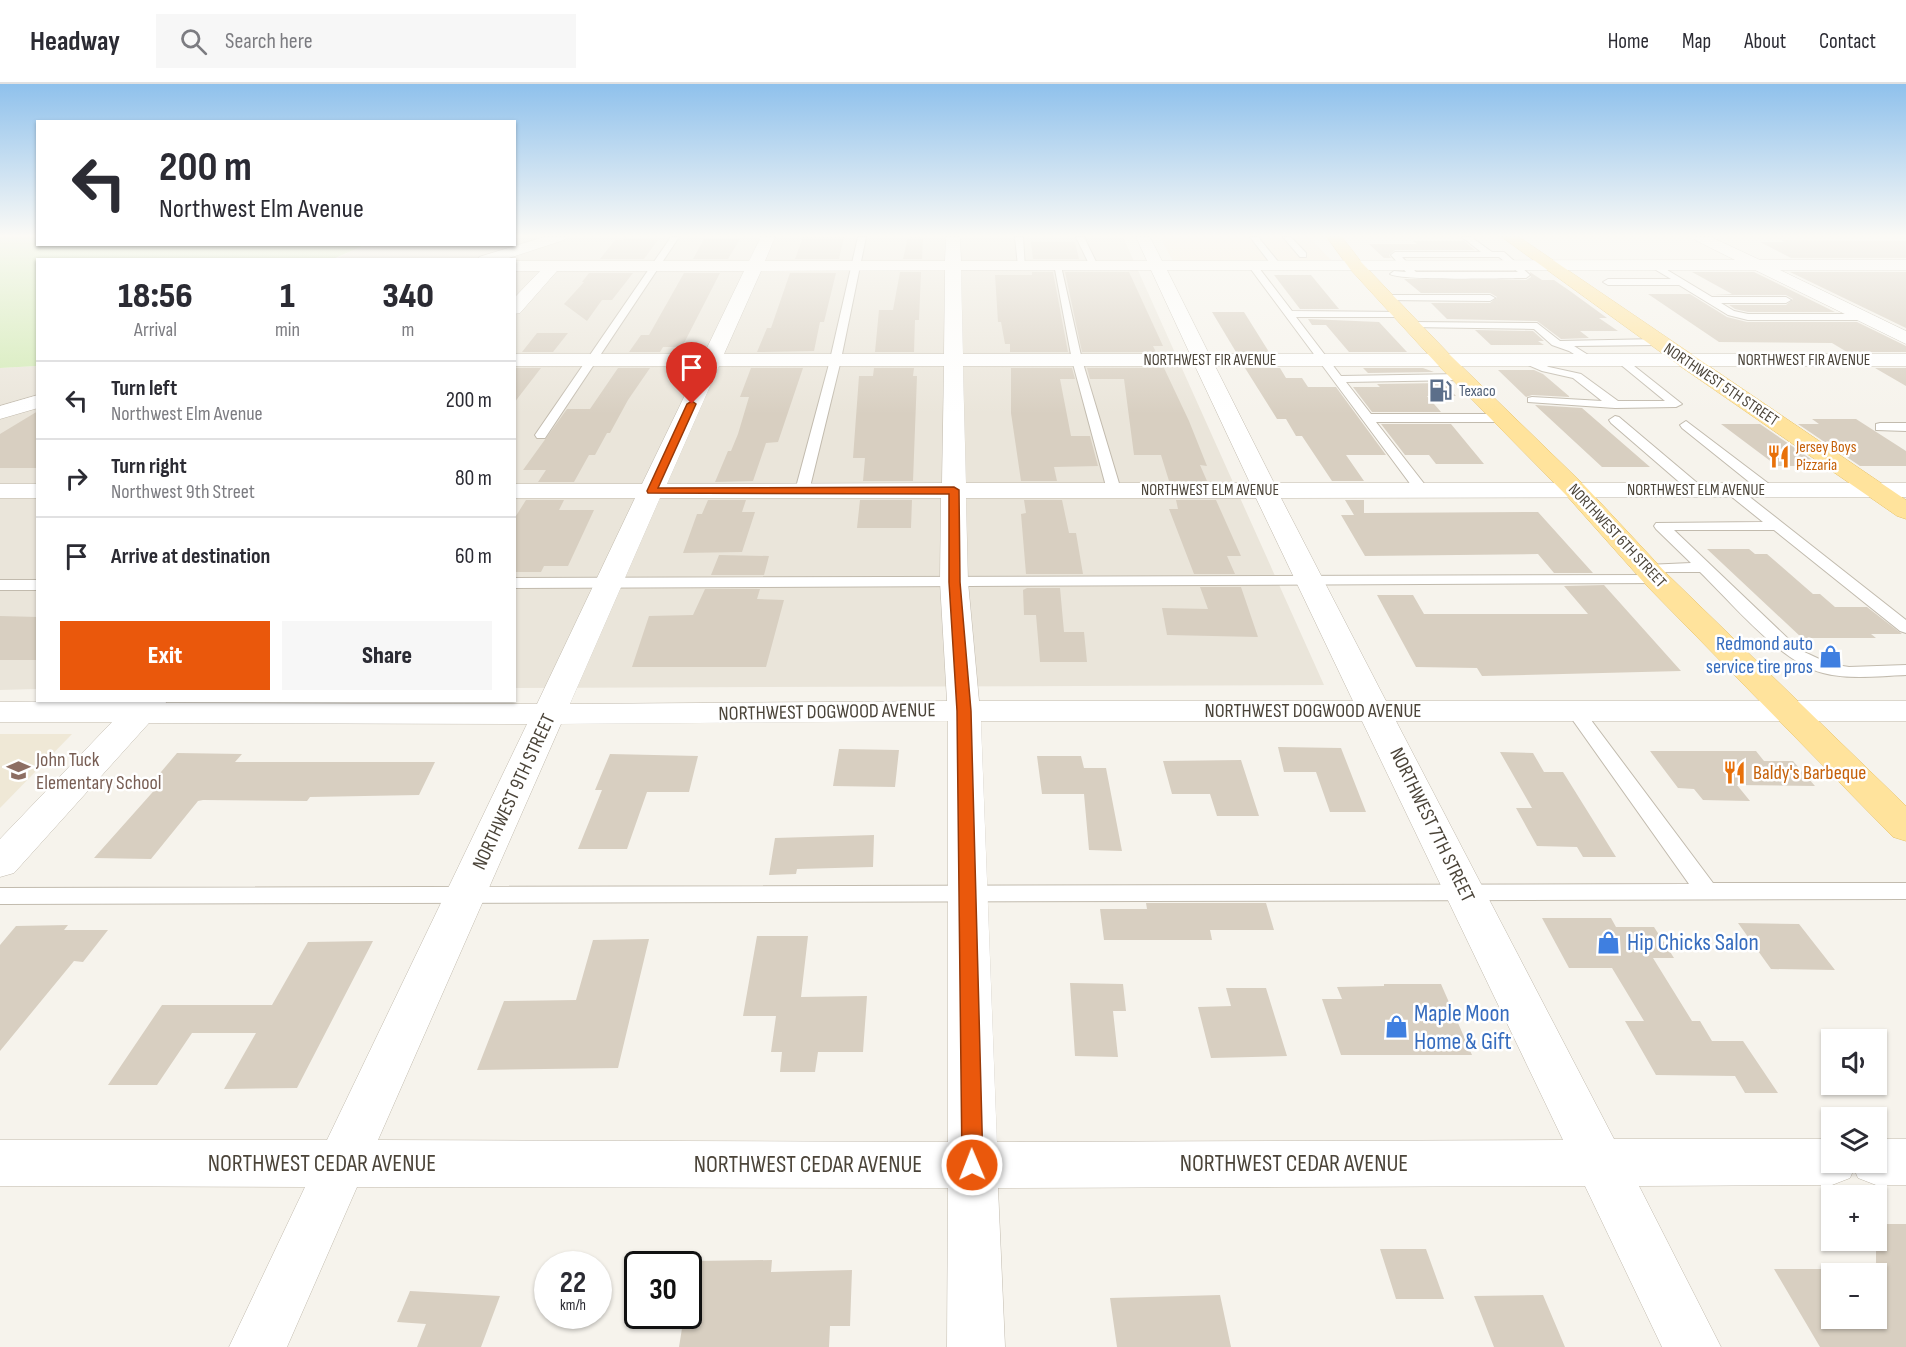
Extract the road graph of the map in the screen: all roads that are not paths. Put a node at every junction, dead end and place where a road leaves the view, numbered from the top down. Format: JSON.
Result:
{"nodes":[{"id":1,"x":634,"y":296,"type":"edge"},
{"id":2,"x":742,"y":296,"type":"edge"},
{"id":3,"x":849,"y":296,"type":"edge"},
{"id":4,"x":953,"y":296,"type":"edge"},
{"id":5,"x":1063,"y":296,"type":"edge"},
{"id":6,"x":1171,"y":296,"type":"edge"},
{"id":7,"x":1276,"y":296,"type":"edge"},
{"id":8,"x":1382,"y":296,"type":"edge"},
{"id":9,"x":1405,"y":296,"type":"edge"},
{"id":10,"x":1418,"y":296,"type":"edge"},
{"id":11,"x":1460,"y":296,"type":"edge"},
{"id":12,"x":1592,"y":296,"type":"edge"},
{"id":13,"x":1703,"y":296,"type":"edge"},
{"id":14,"x":1821,"y":296,"type":"edge"},
{"id":15,"x":1490,"y":298,"type":"dead end"},
{"id":16,"x":1710,"y":300,"type":"junction"},
{"id":17,"x":1786,"y":300,"type":"dead end"},
{"id":18,"x":1290,"y":314,"type":"junction"},
{"id":19,"x":1864,"y":317,"type":"junction"},
{"id":20,"x":1906,"y":338,"type":"edge"},
{"id":21,"x":1658,"y":342,"type":"junction"},
{"id":22,"x":1556,"y":343,"type":"junction"},
{"id":23,"x":516,"y":360,"type":"edge"},
{"id":24,"x":591,"y":360,"type":"junction"},
{"id":25,"x":712,"y":360,"type":"junction"},
{"id":26,"x":834,"y":360,"type":"junction"},
{"id":27,"x":954,"y":360,"type":"junction"},
{"id":28,"x":1077,"y":360,"type":"junction"},
{"id":29,"x":1202,"y":360,"type":"junction"},
{"id":30,"x":1324,"y":360,"type":"junction"},
{"id":31,"x":1525,"y":360,"type":"junction"},
{"id":32,"x":1589,"y":360,"type":"junction"},
{"id":33,"x":1620,"y":360,"type":"junction"},
{"id":34,"x":1684,"y":360,"type":"junction"},
{"id":35,"x":1906,"y":360,"type":"edge"},
{"id":36,"x":1453,"y":369,"type":"junction"},
{"id":37,"x":1338,"y":379,"type":"junction"},
{"id":38,"x":1532,"y":400,"type":"dead end"},
{"id":39,"x":36,"y":402,"type":"edge"},
{"id":40,"x":1615,"y":405,"type":"junction"},
{"id":41,"x":0,"y":413,"type":"edge"},
{"id":42,"x":1368,"y":418,"type":"junction"},
{"id":43,"x":1502,"y":418,"type":"junction"},
{"id":44,"x":1615,"y":420,"type":"dead end"},
{"id":45,"x":1686,"y":425,"type":"dead end"},
{"id":46,"x":1880,"y":427,"type":"dead end"},
{"id":47,"x":1906,"y":427,"type":"edge"},
{"id":48,"x":541,"y":435,"type":"dead end"},
{"id":49,"x":954,"y":490,"type":"junction"},
{"id":50,"x":1114,"y":490,"type":"junction"},
{"id":51,"x":1265,"y":490,"type":"junction"},
{"id":52,"x":1422,"y":490,"type":"junction"},
{"id":53,"x":1575,"y":490,"type":"junction"},
{"id":54,"x":1697,"y":490,"type":"junction"},
{"id":55,"x":1732,"y":490,"type":"junction"},
{"id":56,"x":1768,"y":490,"type":"junction"},
{"id":57,"x":1875,"y":490,"type":"junction"},
{"id":58,"x":1906,"y":490,"type":"edge"},
{"id":59,"x":0,"y":491,"type":"edge"},
{"id":60,"x":36,"y":491,"type":"edge"},
{"id":61,"x":516,"y":491,"type":"edge"},
{"id":62,"x":652,"y":491,"type":"junction"},
{"id":63,"x":802,"y":491,"type":"junction"},
{"id":64,"x":1906,"y":511,"type":"edge"},
{"id":65,"x":1776,"y":526,"type":"junction"},
{"id":66,"x":1704,"y":567,"type":"junction"},
{"id":67,"x":1652,"y":574,"type":"junction"},
{"id":68,"x":1309,"y":581,"type":"junction"},
{"id":69,"x":954,"y":582,"type":"junction"},
{"id":70,"x":516,"y":583,"type":"edge"},
{"id":71,"x":610,"y":583,"type":"junction"},
{"id":72,"x":0,"y":585,"type":"edge"},
{"id":73,"x":36,"y":585,"type":"edge"},
{"id":74,"x":1906,"y":628,"type":"edge"},
{"id":75,"x":1906,"y":670,"type":"edge"},
{"id":76,"x":147,"y":706,"type":"edge"},
{"id":77,"x":964,"y":711,"type":"junction"},
{"id":78,"x":1376,"y":711,"type":"junction"},
{"id":79,"x":1790,"y":711,"type":"junction"},
{"id":80,"x":1906,"y":711,"type":"edge"},
{"id":81,"x":0,"y":712,"type":"edge"},
{"id":82,"x":1576,"y":712,"type":"junction"},
{"id":83,"x":549,"y":714,"type":"junction"},
{"id":84,"x":1906,"y":828,"type":"edge"},
{"id":85,"x":0,"y":863,"type":"edge"},
{"id":86,"x":1906,"y":891,"type":"edge"},
{"id":87,"x":1707,"y":892,"type":"junction"},
{"id":88,"x":968,"y":893,"type":"junction"},
{"id":89,"x":466,"y":894,"type":"junction"},
{"id":90,"x":1466,"y":894,"type":"junction"},
{"id":91,"x":0,"y":896,"type":"edge"},
{"id":92,"x":1601,"y":1161,"type":"junction"},
{"id":93,"x":343,"y":1162,"type":"junction"},
{"id":94,"x":1821,"y":1162,"type":"edge"},
{"id":95,"x":1887,"y":1162,"type":"edge"},
{"id":96,"x":1906,"y":1162,"type":"edge"},
{"id":97,"x":0,"y":1163,"type":"edge"},
{"id":98,"x":972,"y":1165,"type":"junction"},
{"id":99,"x":258,"y":1347,"type":"edge"},
{"id":100,"x":976,"y":1347,"type":"edge"},
{"id":101,"x":1692,"y":1347,"type":"edge"}],
"edges":[{"from":1,"to":24,"type":"lane"},
{"from":2,"to":25,"type":"street","name":"NORTHWEST 9TH STREET"},
{"from":3,"to":26,"type":"lane"},
{"from":4,"to":27,"type":"street"},
{"from":5,"to":28,"type":"lane"},
{"from":6,"to":29,"type":"street","name":"NORTHWEST 7TH STREET"},
{"from":7,"to":18,"type":"lane"},
{"from":8,"to":18,"type":"lane"},
{"from":9,"to":36,"type":"main road","name":"NORTHWEST 6TH STREET"},
{"from":10,"to":22,"type":"lane"},
{"from":11,"to":15,"type":"lane"},
{"from":12,"to":21,"type":"main road","name":"NORTHWEST 5TH STREET"},
{"from":13,"to":16,"type":"lane"},
{"from":14,"to":19,"type":"street"},
{"from":16,"to":17,"type":"lane"},
{"from":16,"to":19,"type":"lane"},
{"from":18,"to":30,"type":"lane"},
{"from":19,"to":20,"type":"street"},
{"from":21,"to":22,"type":"lane"},
{"from":21,"to":34,"type":"main road","name":"NORTHWEST 5TH STREET"},
{"from":22,"to":32,"type":"lane"},
{"from":23,"to":24,"type":"street","name":"NORTHWEST FIR AVENUE"},
{"from":24,"to":25,"type":"street","name":"NORTHWEST FIR AVENUE"},
{"from":24,"to":48,"type":"lane"},
{"from":25,"to":26,"type":"street","name":"NORTHWEST FIR AVENUE"},
{"from":25,"to":62,"type":"street","name":"NORTHWEST 9TH STREET"},
{"from":26,"to":27,"type":"street","name":"NORTHWEST FIR AVENUE"},
{"from":26,"to":63,"type":"lane"},
{"from":27,"to":28,"type":"street","name":"NORTHWEST FIR AVENUE"},
{"from":27,"to":49,"type":"street"},
{"from":28,"to":29,"type":"street","name":"NORTHWEST FIR AVENUE"},
{"from":28,"to":50,"type":"lane"},
{"from":29,"to":30,"type":"street","name":"NORTHWEST FIR AVENUE"},
{"from":29,"to":51,"type":"street","name":"NORTHWEST 7TH STREET"},
{"from":30,"to":36,"type":"street","name":"NORTHWEST FIR AVENUE"},
{"from":30,"to":37,"type":"lane"},
{"from":31,"to":32,"type":"street","name":"NORTHWEST FIR AVENUE"},
{"from":31,"to":36,"type":"street","name":"NORTHWEST FIR AVENUE"},
{"from":31,"to":40,"type":"lane"},
{"from":32,"to":33,"type":"street","name":"NORTHWEST FIR AVENUE"},
{"from":33,"to":34,"type":"street","name":"NORTHWEST FIR AVENUE"},
{"from":33,"to":40,"type":"lane"},
{"from":34,"to":35,"type":"street","name":"NORTHWEST FIR AVENUE"},
{"from":34,"to":57,"type":"main road","name":"NORTHWEST 5TH STREET"},
{"from":36,"to":37,"type":"lane"},
{"from":36,"to":43,"type":"main road","name":"NORTHWEST 6TH STREET"},
{"from":37,"to":42,"type":"lane"},
{"from":38,"to":40,"type":"lane"},
{"from":39,"to":41,"type":"street"},
{"from":42,"to":43,"type":"lane"},
{"from":42,"to":52,"type":"lane"},
{"from":43,"to":53,"type":"main road","name":"NORTHWEST 6TH STREET"},
{"from":44,"to":54,"type":"lane"},
{"from":45,"to":56,"type":"lane"},
{"from":46,"to":47,"type":"lane"},
{"from":49,"to":50,"type":"street","name":"NORTHWEST ELM AVENUE"},
{"from":49,"to":63,"type":"street","name":"NORTHWEST ELM AVENUE"},
{"from":49,"to":69,"type":"street"},
{"from":50,"to":51,"type":"street","name":"NORTHWEST ELM AVENUE"},
{"from":51,"to":52,"type":"street","name":"NORTHWEST ELM AVENUE"},
{"from":51,"to":68,"type":"street","name":"NORTHWEST 7TH STREET"},
{"from":52,"to":53,"type":"street","name":"NORTHWEST ELM AVENUE"},
{"from":53,"to":54,"type":"street","name":"NORTHWEST ELM AVENUE"},
{"from":53,"to":67,"type":"main road","name":"NORTHWEST 6TH STREET"},
{"from":54,"to":55,"type":"street","name":"NORTHWEST ELM AVENUE"},
{"from":55,"to":56,"type":"street","name":"NORTHWEST ELM AVENUE"},
{"from":55,"to":65,"type":"lane"},
{"from":56,"to":57,"type":"street","name":"NORTHWEST ELM AVENUE"},
{"from":57,"to":58,"type":"street","name":"NORTHWEST ELM AVENUE"},
{"from":57,"to":64,"type":"main road","name":"NORTHWEST 5TH STREET"},
{"from":59,"to":60,"type":"street"},
{"from":61,"to":62,"type":"street","name":"NORTHWEST ELM AVENUE"},
{"from":62,"to":63,"type":"street","name":"NORTHWEST ELM AVENUE"},
{"from":62,"to":71,"type":"street","name":"NORTHWEST 9TH STREET"},
{"from":65,"to":66,"type":"lane"},
{"from":65,"to":74,"type":"lane"},
{"from":66,"to":67,"type":"lane"},
{"from":66,"to":75,"type":"lane"},
{"from":67,"to":68,"type":"lane"},
{"from":67,"to":79,"type":"main road","name":"NORTHWEST 6TH STREET"},
{"from":68,"to":69,"type":"lane"},
{"from":68,"to":78,"type":"street","name":"NORTHWEST 7TH STREET"},
{"from":69,"to":71,"type":"lane"},
{"from":69,"to":77,"type":"street"},
{"from":70,"to":71,"type":"lane"},
{"from":71,"to":83,"type":"street","name":"NORTHWEST 9TH STREET"},
{"from":72,"to":73,"type":"lane"},
{"from":76,"to":81,"type":"street","name":"NORTHWEST DOGWOOD AVENUE"},
{"from":76,"to":83,"type":"street","name":"NORTHWEST DOGWOOD AVENUE"},
{"from":76,"to":85,"type":"street"},
{"from":77,"to":78,"type":"street","name":"NORTHWEST DOGWOOD AVENUE"},
{"from":77,"to":83,"type":"street","name":"NORTHWEST DOGWOOD AVENUE"},
{"from":77,"to":88,"type":"street"},
{"from":78,"to":82,"type":"street","name":"NORTHWEST DOGWOOD AVENUE"},
{"from":78,"to":90,"type":"street","name":"NORTHWEST 7TH STREET"},
{"from":79,"to":80,"type":"street","name":"NORTHWEST DOGWOOD AVENUE"},
{"from":79,"to":82,"type":"street","name":"NORTHWEST DOGWOOD AVENUE"},
{"from":79,"to":84,"type":"main road","name":"NORTHWEST 6TH STREET"},
{"from":82,"to":87,"type":"lane"},
{"from":83,"to":89,"type":"street","name":"NORTHWEST 9TH STREET"},
{"from":86,"to":87,"type":"lane"},
{"from":87,"to":90,"type":"lane"},
{"from":88,"to":89,"type":"lane"},
{"from":88,"to":90,"type":"lane"},
{"from":88,"to":98,"type":"street"},
{"from":89,"to":91,"type":"lane"},
{"from":89,"to":93,"type":"street","name":"NORTHWEST 9TH STREET"},
{"from":90,"to":92,"type":"street","name":"NORTHWEST 7TH STREET"},
{"from":92,"to":94,"type":"street","name":"NORTHWEST CEDAR AVENUE"},
{"from":92,"to":98,"type":"street","name":"NORTHWEST CEDAR AVENUE"},
{"from":92,"to":101,"type":"street","name":"NORTHWEST 7TH STREET"},
{"from":93,"to":97,"type":"street","name":"NORTHWEST CEDAR AVENUE"},
{"from":93,"to":98,"type":"street","name":"NORTHWEST CEDAR AVENUE"},
{"from":93,"to":99,"type":"street","name":"NORTHWEST 9TH STREET"},
{"from":95,"to":96,"type":"street"},
{"from":98,"to":100,"type":"street"}]}
